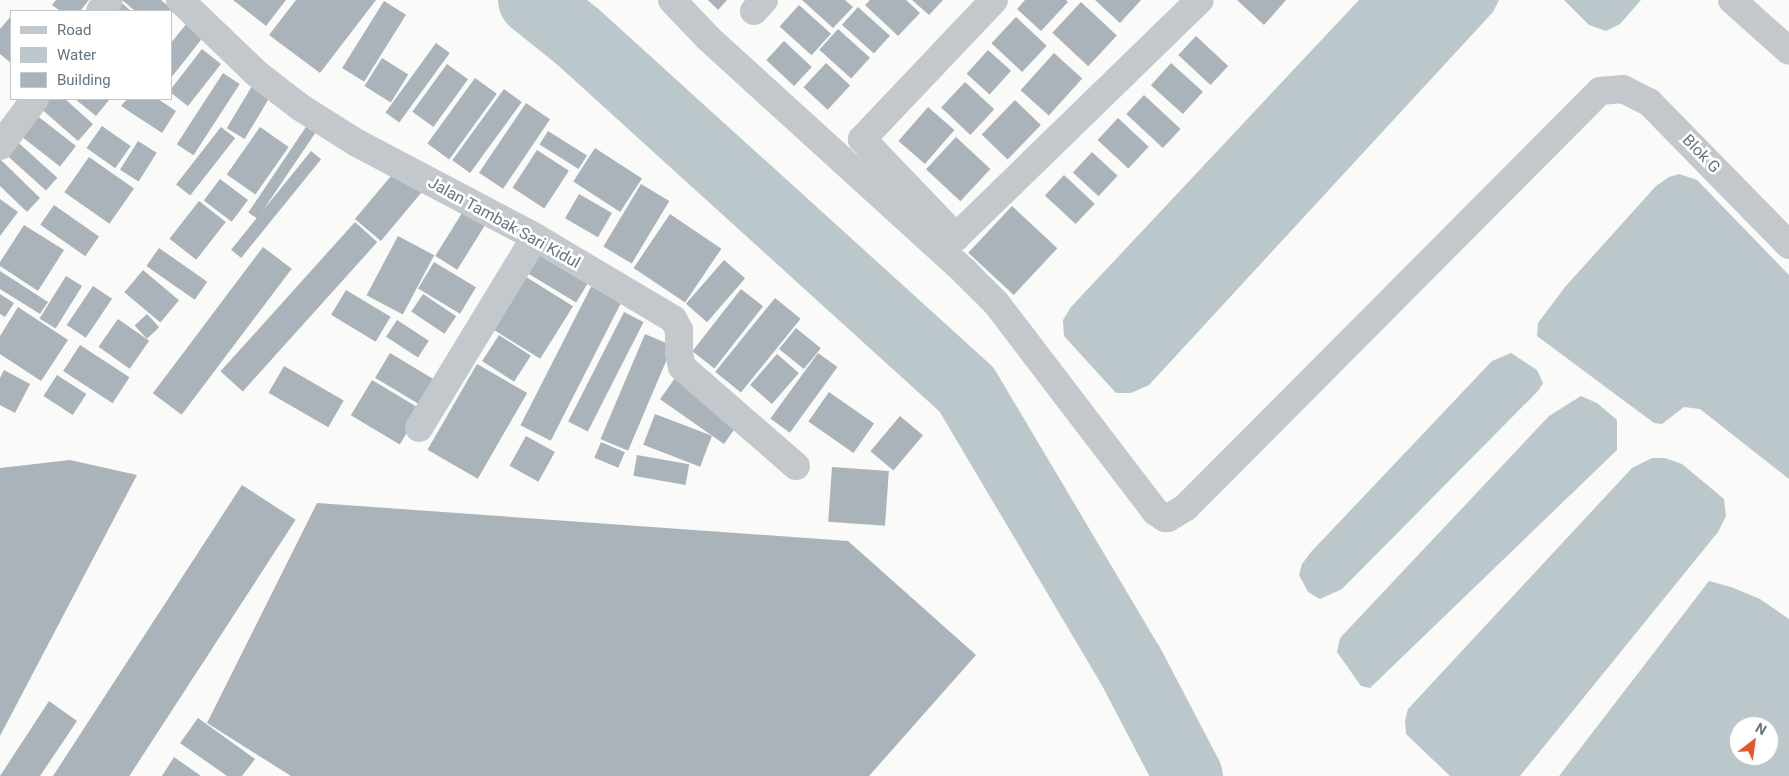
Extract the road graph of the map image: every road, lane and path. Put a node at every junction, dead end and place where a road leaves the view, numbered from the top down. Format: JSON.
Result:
{"nodes":[{"id":1,"x":109,"y":0,"type":"edge"},
{"id":2,"x":180,"y":0,"type":"edge"},
{"id":3,"x":672,"y":0,"type":"edge"},
{"id":4,"x":994,"y":0,"type":"edge"},
{"id":5,"x":1200,"y":0,"type":"edge"},
{"id":6,"x":1732,"y":0,"type":"edge"},
{"id":7,"x":101,"y":10,"type":"edge"},
{"id":8,"x":1789,"y":51,"type":"edge"},
{"id":9,"x":34,"y":100,"type":"edge"},
{"id":10,"x":0,"y":146,"type":"edge"},
{"id":11,"x":535,"y":237,"type":"junction"},
{"id":12,"x":1789,"y":244,"type":"edge"},
{"id":13,"x":419,"y":428,"type":"dead end"},
{"id":14,"x":796,"y":466,"type":"dead end"}],
"edges":[{"from":1,"to":7,"type":"street"},
{"from":2,"to":11,"type":"street","name":"Jalan Tambak Sari Kidul"},
{"from":3,"to":12,"type":"street","name":"Blok G"},
{"from":4,"to":5,"type":"street"},
{"from":6,"to":8,"type":"street"},
{"from":9,"to":10,"type":"street"},
{"from":11,"to":13,"type":"street"},
{"from":11,"to":14,"type":"street","name":"Jalan Tambak Sari Kidul"}]}
